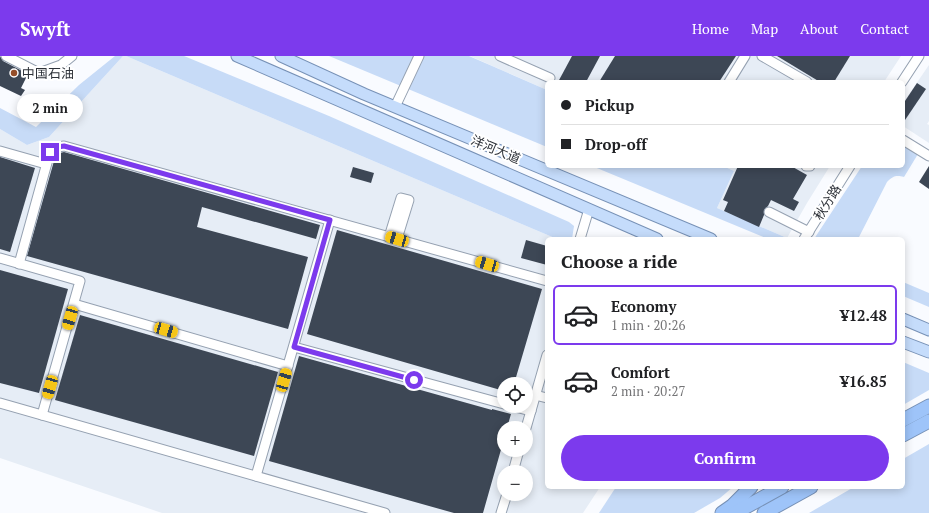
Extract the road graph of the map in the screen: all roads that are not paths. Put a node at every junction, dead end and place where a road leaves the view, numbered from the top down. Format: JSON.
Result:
{"nodes":[{"id":1,"x":6,"y":56,"type":"edge"},
{"id":2,"x":72,"y":56,"type":"edge"},
{"id":3,"x":237,"y":56,"type":"edge"},
{"id":4,"x":281,"y":56,"type":"edge"},
{"id":5,"x":419,"y":56,"type":"edge"},
{"id":6,"x":500,"y":56,"type":"edge"},
{"id":7,"x":745,"y":56,"type":"edge"},
{"id":8,"x":762,"y":56,"type":"edge"},
{"id":9,"x":919,"y":56,"type":"edge"},
{"id":10,"x":550,"y":78,"type":"dead end"},
{"id":11,"x":730,"y":80,"type":"edge"},
{"id":12,"x":804,"y":80,"type":"edge"},
{"id":13,"x":903,"y":80,"type":"edge"},
{"id":14,"x":395,"y":107,"type":"junction"},
{"id":15,"x":905,"y":141,"type":"edge"},
{"id":16,"x":0,"y":151,"type":"edge"},
{"id":17,"x":929,"y":156,"type":"edge"},
{"id":18,"x":46,"y":164,"type":"junction"},
{"id":19,"x":849,"y":168,"type":"edge"},
{"id":20,"x":589,"y":209,"type":"junction"},
{"id":21,"x":769,"y":212,"type":"dead end"},
{"id":22,"x":330,"y":220,"type":"junction"},
{"id":23,"x":806,"y":235,"type":"edge"},
{"id":24,"x":581,"y":237,"type":"edge"},
{"id":25,"x":652,"y":237,"type":"edge"},
{"id":26,"x":706,"y":237,"type":"edge"},
{"id":27,"x":0,"y":258,"type":"edge"},
{"id":28,"x":19,"y":264,"type":"junction"},
{"id":29,"x":545,"y":280,"type":"edge"},
{"id":30,"x":74,"y":304,"type":"junction"},
{"id":31,"x":905,"y":320,"type":"edge"},
{"id":32,"x":929,"y":330,"type":"edge"},
{"id":33,"x":905,"y":343,"type":"edge"},
{"id":34,"x":294,"y":347,"type":"junction"},
{"id":35,"x":929,"y":352,"type":"edge"},
{"id":36,"x":545,"y":362,"type":"edge"},
{"id":37,"x":288,"y":366,"type":"junction"},
{"id":38,"x":535,"y":395,"type":"junction"},
{"id":39,"x":545,"y":398,"type":"edge"},
{"id":40,"x":497,"y":402,"type":"edge"},
{"id":41,"x":0,"y":403,"type":"edge"},
{"id":42,"x":533,"y":404,"type":"edge"},
{"id":43,"x":929,"y":406,"type":"edge"},
{"id":44,"x":42,"y":415,"type":"junction"},
{"id":45,"x":905,"y":419,"type":"edge"},
{"id":46,"x":929,"y":421,"type":"edge"},
{"id":47,"x":905,"y":434,"type":"edge"},
{"id":48,"x":256,"y":476,"type":"junction"},
{"id":49,"x":749,"y":489,"type":"edge"},
{"id":50,"x":778,"y":489,"type":"edge"},
{"id":51,"x":807,"y":489,"type":"edge"},
{"id":52,"x":505,"y":501,"type":"edge"},
{"id":53,"x":385,"y":513,"type":"edge"},
{"id":54,"x":501,"y":513,"type":"edge"},
{"id":55,"x":722,"y":513,"type":"edge"},
{"id":56,"x":735,"y":513,"type":"edge"},
{"id":57,"x":764,"y":513,"type":"edge"}],
"edges":[{"from":1,"to":2,"type":"street"},
{"from":3,"to":20,"type":"main road","name":"洋河大道"},
{"from":4,"to":14,"type":"main road","name":"洋河大道"},
{"from":5,"to":14,"type":"street"},
{"from":6,"to":10,"type":"street"},
{"from":7,"to":11,"type":"street"},
{"from":8,"to":12,"type":"street"},
{"from":9,"to":13,"type":"street"},
{"from":14,"to":26,"type":"main road","name":"洋河大道"},
{"from":15,"to":17,"type":"street"},
{"from":16,"to":18,"type":"street"},
{"from":18,"to":22,"type":"street"},
{"from":18,"to":28,"type":"street"},
{"from":19,"to":23,"type":"street","name":"秋分路"},
{"from":20,"to":24,"type":"street"},
{"from":20,"to":25,"type":"main road","name":"洋河大道"},
{"from":21,"to":23,"type":"street"},
{"from":22,"to":29,"type":"street"},
{"from":22,"to":34,"type":"street"},
{"from":27,"to":28,"type":"street"},
{"from":28,"to":30,"type":"street"},
{"from":30,"to":37,"type":"street"},
{"from":30,"to":44,"type":"street"},
{"from":31,"to":32,"type":"main road"},
{"from":33,"to":35,"type":"main road"},
{"from":34,"to":37,"type":"street"},
{"from":34,"to":40,"type":"street"},
{"from":36,"to":38,"type":"street"},
{"from":37,"to":48,"type":"street"},
{"from":38,"to":39,"type":"street"},
{"from":38,"to":42,"type":"street"},
{"from":41,"to":44,"type":"street"},
{"from":43,"to":45,"type":"highway"},
{"from":44,"to":48,"type":"street"},
{"from":46,"to":47,"type":"highway"},
{"from":48,"to":53,"type":"street"},
{"from":49,"to":55,"type":"highway"},
{"from":50,"to":56,"type":"highway"},
{"from":51,"to":57,"type":"highway"},
{"from":52,"to":54,"type":"street"}]}
